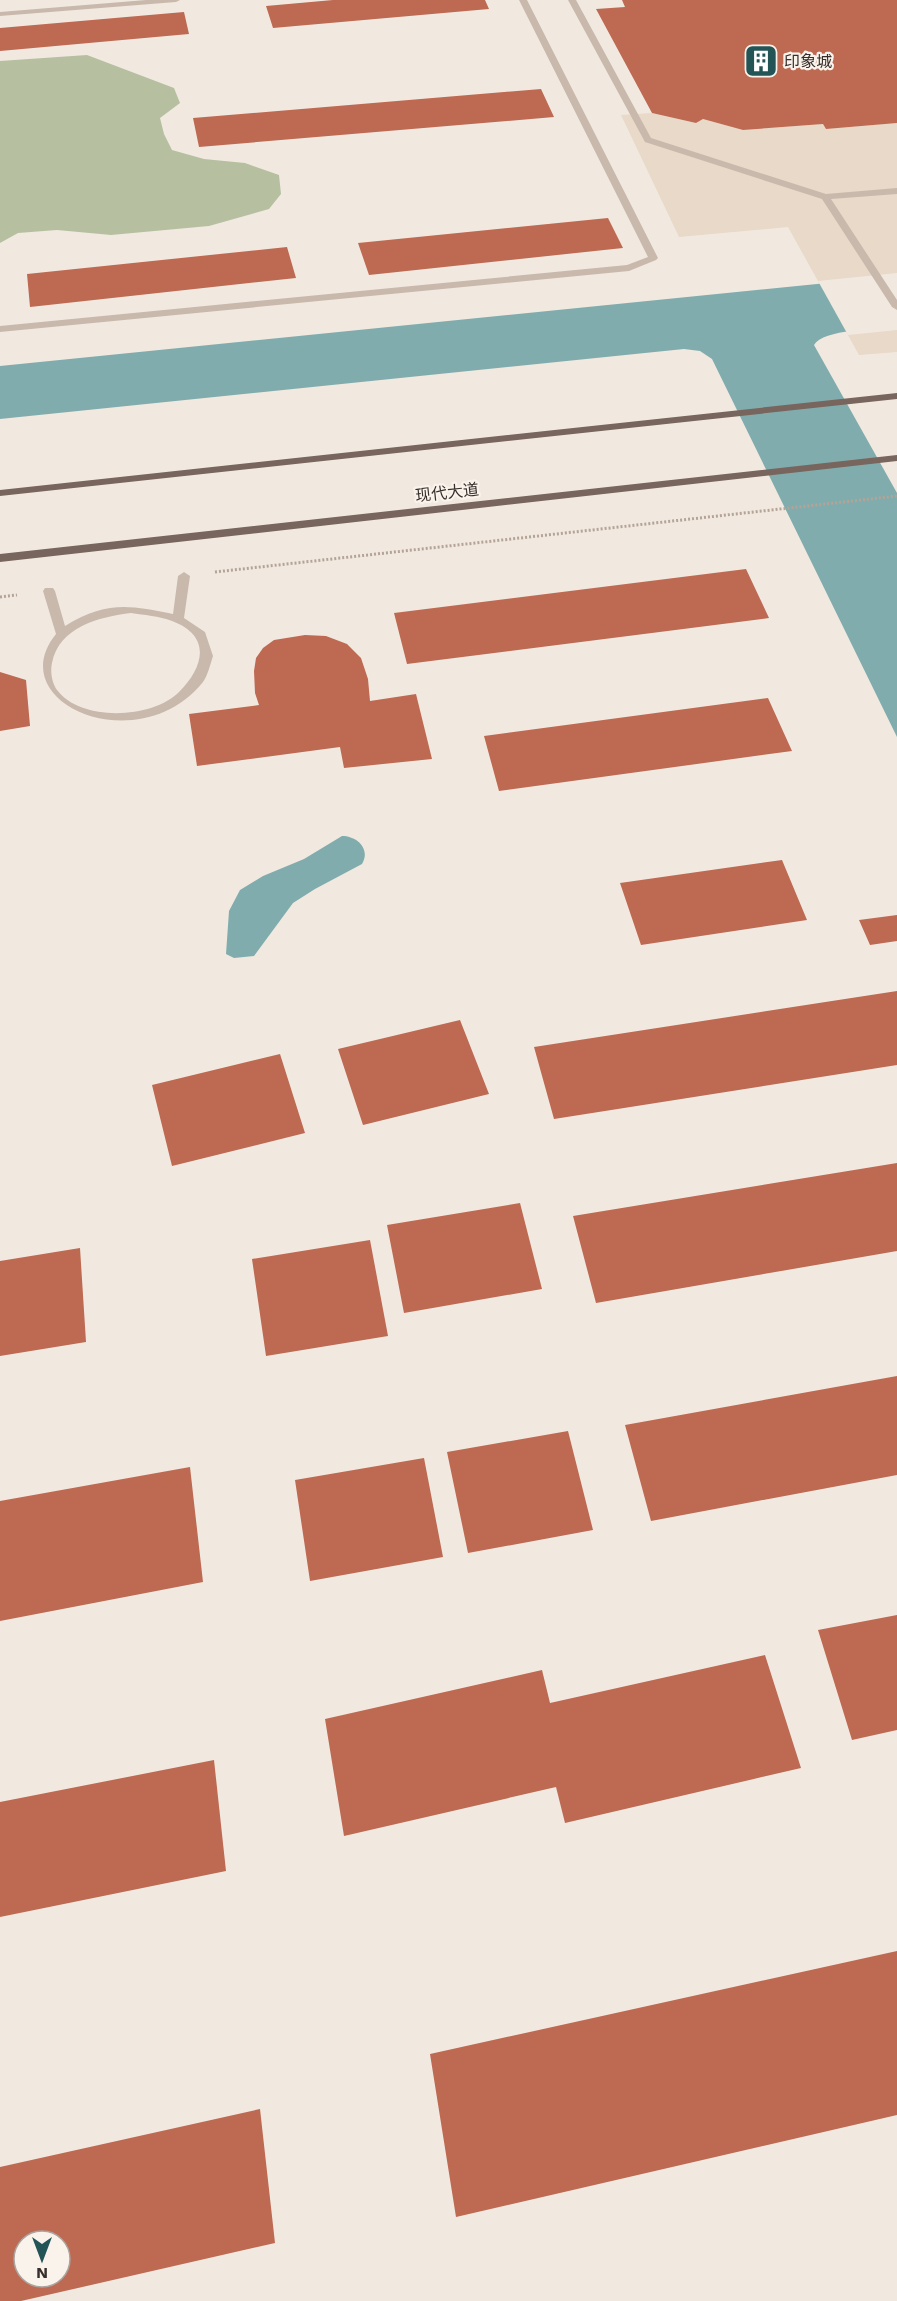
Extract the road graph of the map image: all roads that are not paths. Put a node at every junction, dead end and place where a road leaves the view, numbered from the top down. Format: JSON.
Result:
{"nodes":[{"id":1,"x":176,"y":0,"type":"edge"},
{"id":2,"x":523,"y":0,"type":"edge"},
{"id":3,"x":572,"y":0,"type":"edge"},
{"id":4,"x":0,"y":14,"type":"edge"},
{"id":5,"x":897,"y":191,"type":"edge"},
{"id":6,"x":825,"y":197,"type":"junction"},
{"id":7,"x":897,"y":308,"type":"edge"},
{"id":8,"x":0,"y":328,"type":"edge"},
{"id":9,"x":897,"y":396,"type":"edge"},
{"id":10,"x":892,"y":458,"type":"edge"},
{"id":11,"x":0,"y":493,"type":"edge"},
{"id":12,"x":0,"y":558,"type":"edge"},
{"id":13,"x":184,"y":576,"type":"road end"},
{"id":14,"x":49,"y":591,"type":"road end"},
{"id":15,"x":178,"y":618,"type":"junction"},
{"id":16,"x":62,"y":634,"type":"junction"}],
"edges":[{"from":1,"to":4,"type":"street"},
{"from":2,"to":8,"type":"street"},
{"from":3,"to":6,"type":"street"},
{"from":5,"to":6,"type":"street"},
{"from":6,"to":7,"type":"street"},
{"from":9,"to":11,"type":"main road"},
{"from":10,"to":12,"type":"main road","name":"现代大道"},
{"from":13,"to":15,"type":"street"},
{"from":14,"to":16,"type":"street"},
{"from":15,"to":16,"type":"street"},
{"from":15,"to":16,"type":"street"}]}
